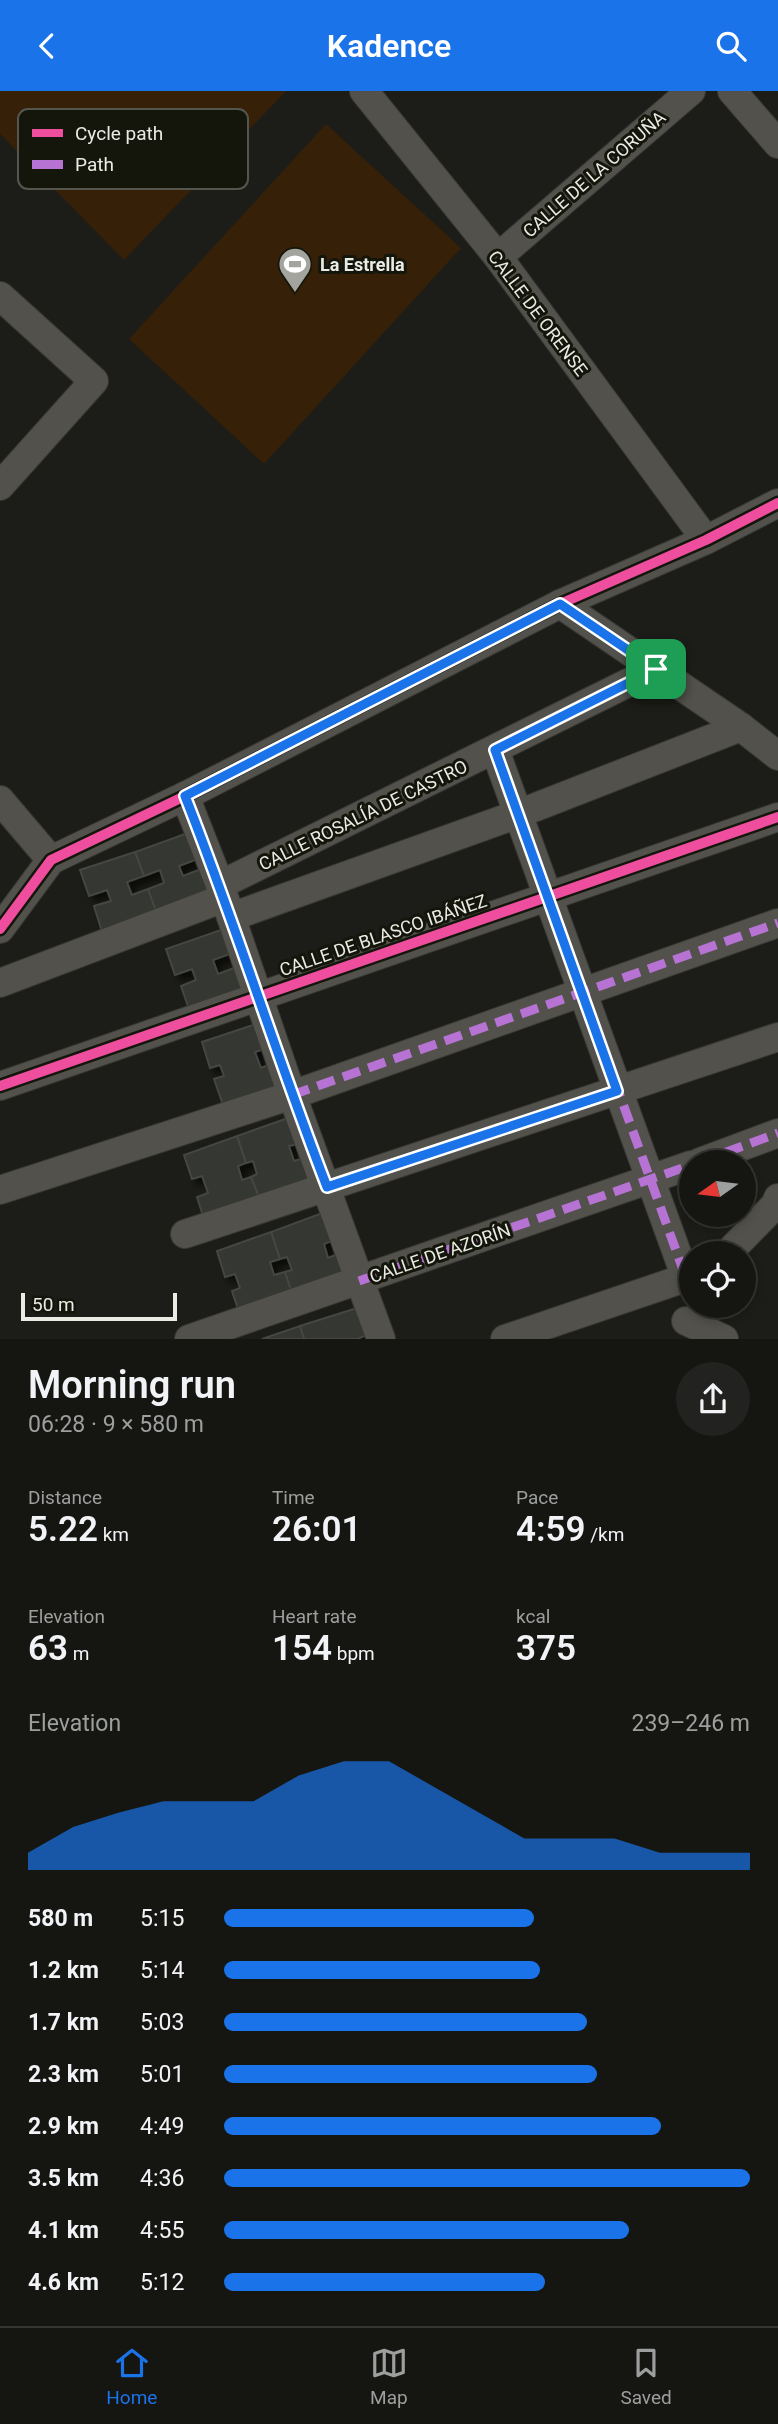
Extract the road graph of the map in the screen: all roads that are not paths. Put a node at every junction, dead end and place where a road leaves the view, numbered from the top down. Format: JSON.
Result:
{"nodes":[{"id":1,"x":364,"y":91,"type":"edge"},
{"id":2,"x":691,"y":91,"type":"edge"},
{"id":3,"x":732,"y":91,"type":"edge"},
{"id":4,"x":778,"y":144,"type":"edge"},
{"id":5,"x":498,"y":257,"type":"junction"},
{"id":6,"x":0,"y":296,"type":"edge"},
{"id":7,"x":5,"y":472,"type":"edge"},
{"id":8,"x":778,"y":503,"type":"edge"},
{"id":9,"x":706,"y":540,"type":"junction"},
{"id":10,"x":560,"y":604,"type":"junction"},
{"id":11,"x":656,"y":669,"type":"junction"},
{"id":12,"x":741,"y":727,"type":"junction"},
{"id":13,"x":495,"y":750,"type":"junction"},
{"id":14,"x":778,"y":756,"type":"edge"},
{"id":15,"x":185,"y":796,"type":"junction"},
{"id":16,"x":0,"y":800,"type":"edge"},
{"id":17,"x":518,"y":814,"type":"junction"},
{"id":18,"x":778,"y":817,"type":"edge"},
{"id":19,"x":51,"y":860,"type":"junction"},
{"id":20,"x":548,"y":897,"type":"junction"},
{"id":21,"x":225,"y":900,"type":"junction"},
{"id":22,"x":778,"y":923,"type":"edge"},
{"id":23,"x":0,"y":929,"type":"edge"},
{"id":24,"x":0,"y":983,"type":"edge"},
{"id":25,"x":583,"y":993,"type":"junction"},
{"id":26,"x":258,"y":997,"type":"junction"},
{"id":27,"x":778,"y":1037,"type":"edge"},
{"id":28,"x":0,"y":1086,"type":"edge"},
{"id":29,"x":617,"y":1091,"type":"junction"},
{"id":30,"x":292,"y":1095,"type":"junction"},
{"id":31,"x":778,"y":1133,"type":"edge"},
{"id":32,"x":732,"y":1150,"type":"edge"},
{"id":33,"x":679,"y":1170,"type":"edge"},
{"id":34,"x":652,"y":1180,"type":"junction"},
{"id":35,"x":327,"y":1187,"type":"junction"},
{"id":36,"x":0,"y":1190,"type":"edge"},
{"id":37,"x":777,"y":1203,"type":"edge"},
{"id":38,"x":185,"y":1234,"type":"dead end"},
{"id":39,"x":740,"y":1241,"type":"edge"},
{"id":40,"x":679,"y":1253,"type":"edge"},
{"id":41,"x":679,"y":1280,"type":"edge"},
{"id":42,"x":359,"y":1281,"type":"junction"},
{"id":43,"x":683,"y":1322,"type":"edge"},
{"id":44,"x":189,"y":1339,"type":"edge"},
{"id":45,"x":382,"y":1339,"type":"edge"},
{"id":46,"x":505,"y":1339,"type":"edge"},
{"id":47,"x":724,"y":1339,"type":"edge"}],
"edges":[{"from":1,"to":5,"type":"street","name":"CALLE DE ORENSE"},
{"from":2,"to":5,"type":"street","name":"CALLE DE LA CORUÑA"},
{"from":3,"to":4,"type":"street"},
{"from":5,"to":9,"type":"street","name":"CALLE DE ORENSE"},
{"from":6,"to":7,"type":"street"},
{"from":8,"to":9,"type":"street"},
{"from":9,"to":10,"type":"street"},
{"from":10,"to":11,"type":"street"},
{"from":10,"to":15,"type":"street"},
{"from":11,"to":12,"type":"street"},
{"from":11,"to":13,"type":"street","name":"CALLE ROSALÍA DE CASTRO"},
{"from":12,"to":14,"type":"street"},
{"from":12,"to":17,"type":"street"},
{"from":13,"to":17,"type":"street"},
{"from":13,"to":21,"type":"street","name":"CALLE ROSALÍA DE CASTRO"},
{"from":15,"to":19,"type":"street"},
{"from":15,"to":21,"type":"street"},
{"from":16,"to":19,"type":"street"},
{"from":17,"to":20,"type":"street"},
{"from":17,"to":21,"type":"street"},
{"from":18,"to":20,"type":"street","name":"CALLE DE BLASCO IBÁÑEZ"},
{"from":19,"to":23,"type":"street"},
{"from":20,"to":25,"type":"street"},
{"from":20,"to":26,"type":"street","name":"CALLE DE BLASCO IBÁÑEZ"},
{"from":21,"to":24,"type":"street"},
{"from":21,"to":26,"type":"street"},
{"from":22,"to":25,"type":"street"},
{"from":25,"to":29,"type":"street"},
{"from":25,"to":30,"type":"street"},
{"from":26,"to":28,"type":"street","name":"CALLE DE BLASCO IBÁÑEZ"},
{"from":26,"to":30,"type":"street"},
{"from":27,"to":29,"type":"street"},
{"from":29,"to":34,"type":"street"},
{"from":29,"to":35,"type":"street"},
{"from":30,"to":35,"type":"street"},
{"from":30,"to":36,"type":"street"},
{"from":31,"to":32,"type":"street"},
{"from":33,"to":34,"type":"street","name":"CALLE DE AZORÍN"},
{"from":34,"to":40,"type":"street"},
{"from":34,"to":42,"type":"street","name":"CALLE DE AZORÍN"},
{"from":35,"to":38,"type":"street"},
{"from":35,"to":42,"type":"street"},
{"from":37,"to":39,"type":"street"},
{"from":41,"to":46,"type":"street"},
{"from":42,"to":44,"type":"street","name":"CALLE DE AZORÍN"},
{"from":42,"to":45,"type":"street"},
{"from":43,"to":47,"type":"street"}]}
